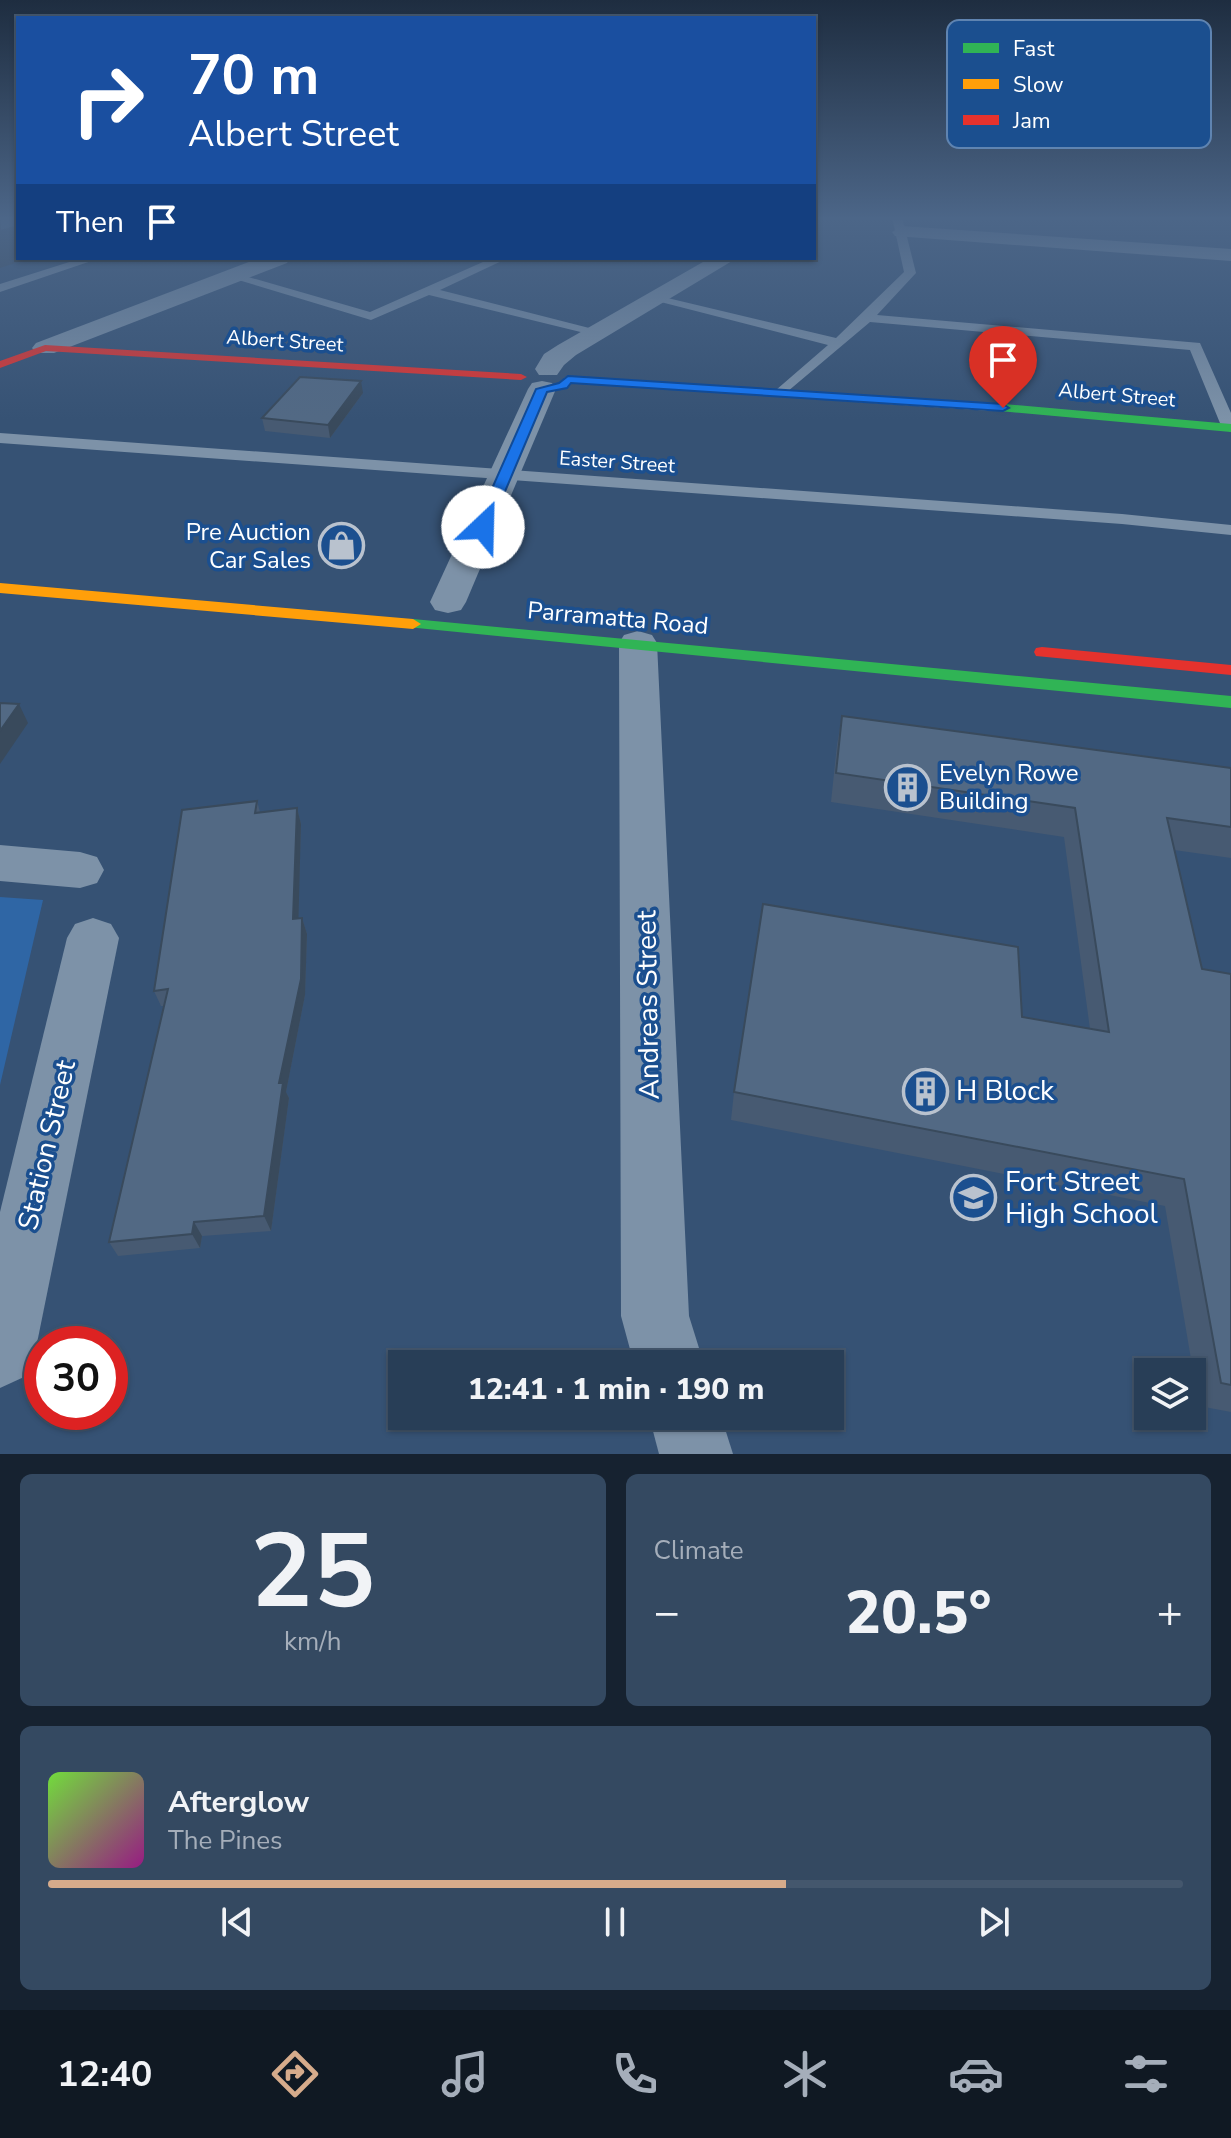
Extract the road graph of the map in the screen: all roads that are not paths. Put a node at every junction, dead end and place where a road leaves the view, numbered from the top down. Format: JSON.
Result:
{"nodes":[{"id":1,"x":208,"y":285,"type":"edge"},
{"id":2,"x":262,"y":285,"type":"edge"},
{"id":3,"x":443,"y":285,"type":"edge"},
{"id":4,"x":679,"y":285,"type":"edge"},
{"id":5,"x":899,"y":285,"type":"edge"},
{"id":6,"x":429,"y":291,"type":"junction"},
{"id":7,"x":655,"y":299,"type":"junction"},
{"id":8,"x":867,"y":318,"type":"junction"},
{"id":9,"x":596,"y":334,"type":"junction"},
{"id":10,"x":838,"y":343,"type":"junction"},
{"id":11,"x":45,"y":348,"type":"junction"},
{"id":12,"x":0,"y":365,"type":"edge"},
{"id":13,"x":545,"y":379,"type":"junction"},
{"id":14,"x":781,"y":393,"type":"junction"},
{"id":15,"x":1231,"y":428,"type":"edge"},
{"id":16,"x":0,"y":438,"type":"edge"},
{"id":17,"x":505,"y":476,"type":"junction"},
{"id":18,"x":1231,"y":530,"type":"edge"},
{"id":19,"x":0,"y":588,"type":"edge"},
{"id":20,"x":448,"y":602,"type":"dead end"},
{"id":21,"x":638,"y":643,"type":"junction"},
{"id":22,"x":1028,"y":651,"type":"dead end"},
{"id":23,"x":1231,"y":670,"type":"edge"},
{"id":24,"x":1231,"y":702,"type":"edge"},
{"id":25,"x":0,"y":863,"type":"edge"},
{"id":26,"x":80,"y":870,"type":"dead end"},
{"id":27,"x":93,"y":938,"type":"dead end"},
{"id":28,"x":665,"y":1350,"type":"edge"},
{"id":29,"x":0,"y":1353,"type":"edge"},
{"id":30,"x":689,"y":1430,"type":"edge"},
{"id":31,"x":696,"y":1454,"type":"edge"}],
"edges":[{"from":1,"to":11,"type":"street"},
{"from":2,"to":6,"type":"lane"},
{"from":3,"to":6,"type":"lane"},
{"from":4,"to":7,"type":"street"},
{"from":5,"to":8,"type":"lane"},
{"from":6,"to":9,"type":"lane"},
{"from":7,"to":9,"type":"street"},
{"from":7,"to":10,"type":"lane"},
{"from":8,"to":10,"type":"lane"},
{"from":8,"to":15,"type":"lane"},
{"from":9,"to":13,"type":"street"},
{"from":10,"to":14,"type":"lane"},
{"from":11,"to":12,"type":"main road"},
{"from":11,"to":13,"type":"main road","name":"Albert Street"},
{"from":13,"to":14,"type":"main road","name":"Albert Street"},
{"from":13,"to":17,"type":"street"},
{"from":14,"to":15,"type":"main road","name":"Albert Street"},
{"from":16,"to":17,"type":"lane","name":"Easter Street"},
{"from":17,"to":18,"type":"lane","name":"Easter Street"},
{"from":17,"to":20,"type":"street"},
{"from":19,"to":21,"type":"main road","name":"Parramatta Road"},
{"from":21,"to":24,"type":"main road","name":"Parramatta Road"},
{"from":21,"to":28,"type":"street","name":"Andreas Street"},
{"from":22,"to":23,"type":"main road"},
{"from":25,"to":26,"type":"street"},
{"from":27,"to":29,"type":"street","name":"Station Street"},
{"from":30,"to":31,"type":"street"}]}
